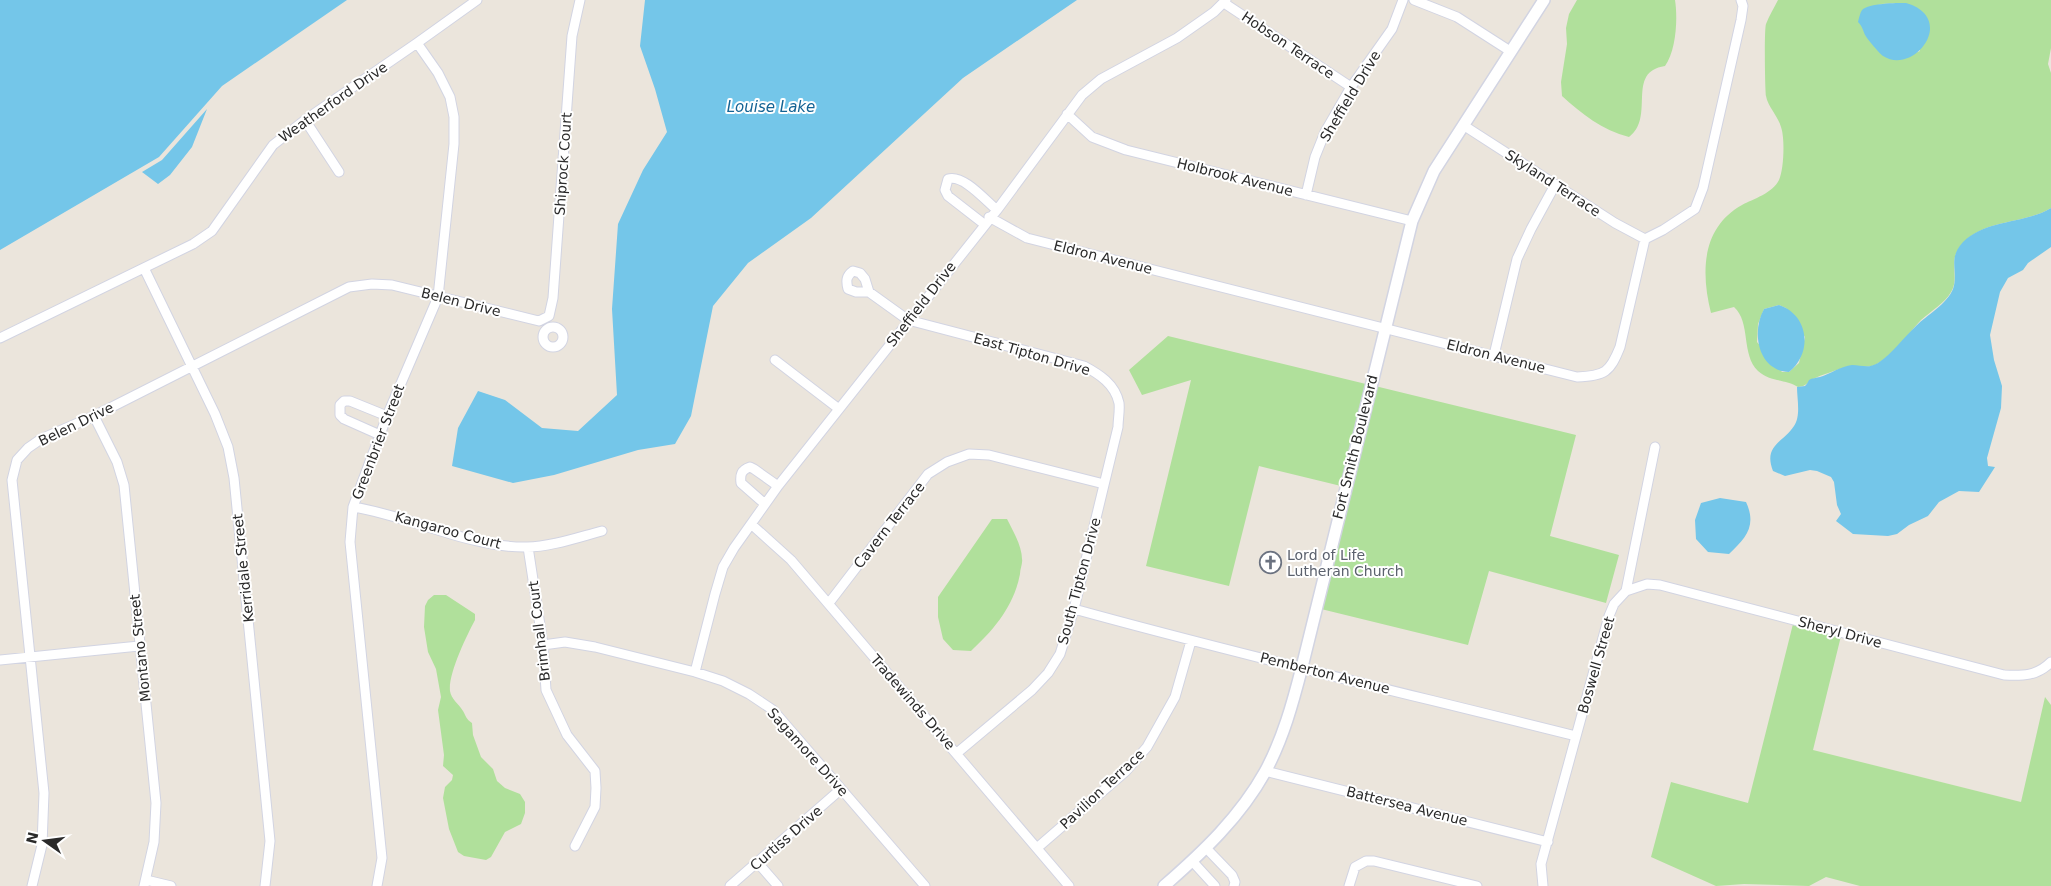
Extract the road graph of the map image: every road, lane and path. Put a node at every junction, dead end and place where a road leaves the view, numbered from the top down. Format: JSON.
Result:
{"nodes":[{"id":1,"x":477,"y":0,"type":"edge"},
{"id":2,"x":580,"y":0,"type":"edge"},
{"id":3,"x":1404,"y":0,"type":"edge"},
{"id":4,"x":1414,"y":0,"type":"edge"},
{"id":5,"x":1544,"y":0,"type":"edge"},
{"id":6,"x":1742,"y":0,"type":"edge"},
{"id":7,"x":1225,"y":2,"type":"edge"},
{"id":8,"x":417,"y":43,"type":"junction"},
{"id":9,"x":1510,"y":51,"type":"junction"},
{"id":10,"x":1352,"y":88,"type":"junction"},
{"id":11,"x":1066,"y":114,"type":"junction"},
{"id":12,"x":305,"y":120,"type":"junction"},
{"id":13,"x":1463,"y":125,"type":"junction"},
{"id":14,"x":339,"y":172,"type":"dead end"},
{"id":15,"x":1555,"y":185,"type":"junction"},
{"id":16,"x":1306,"y":195,"type":"junction"},
{"id":17,"x":997,"y":210,"type":"junction"},
{"id":18,"x":987,"y":221,"type":"junction"},
{"id":19,"x":1412,"y":221,"type":"junction"},
{"id":20,"x":1645,"y":239,"type":"junction"},
{"id":21,"x":144,"y":268,"type":"junction"},
{"id":22,"x":869,"y":292,"type":"dead end"},
{"id":23,"x":438,"y":297,"type":"junction"},
{"id":24,"x":541,"y":320,"type":"junction"},
{"id":25,"x":908,"y":320,"type":"junction"},
{"id":26,"x":548,"y":328,"type":"dead end"},
{"id":27,"x":1384,"y":329,"type":"junction"},
{"id":28,"x":0,"y":338,"type":"edge"},
{"id":29,"x":1494,"y":355,"type":"junction"},
{"id":30,"x":775,"y":360,"type":"dead end"},
{"id":31,"x":191,"y":368,"type":"junction"},
{"id":32,"x":839,"y":409,"type":"junction"},
{"id":33,"x":94,"y":416,"type":"junction"},
{"id":34,"x":387,"y":416,"type":"junction"},
{"id":35,"x":380,"y":435,"type":"junction"},
{"id":36,"x":1655,"y":447,"type":"dead end"},
{"id":37,"x":1104,"y":484,"type":"junction"},
{"id":38,"x":778,"y":486,"type":"junction"},
{"id":39,"x":765,"y":504,"type":"junction"},
{"id":40,"x":353,"y":507,"type":"junction"},
{"id":41,"x":751,"y":524,"type":"junction"},
{"id":42,"x":602,"y":532,"type":"dead end"},
{"id":43,"x":528,"y":548,"type":"junction"},
{"id":44,"x":1626,"y":591,"type":"junction"},
{"id":45,"x":829,"y":603,"type":"junction"},
{"id":46,"x":1074,"y":609,"type":"junction"},
{"id":47,"x":1191,"y":641,"type":"junction"},
{"id":48,"x":542,"y":645,"type":"junction"},
{"id":49,"x":139,"y":646,"type":"junction"},
{"id":50,"x":31,"y":657,"type":"junction"},
{"id":51,"x":0,"y":660,"type":"edge"},
{"id":52,"x":2051,"y":662,"type":"edge"},
{"id":53,"x":1302,"y":667,"type":"junction"},
{"id":54,"x":695,"y":672,"type":"junction"},
{"id":55,"x":1576,"y":736,"type":"junction"},
{"id":56,"x":957,"y":753,"type":"junction"},
{"id":57,"x":1266,"y":771,"type":"junction"},
{"id":58,"x":841,"y":789,"type":"junction"},
{"id":59,"x":1548,"y":842,"type":"junction"},
{"id":60,"x":575,"y":846,"type":"dead end"},
{"id":61,"x":1037,"y":848,"type":"junction"},
{"id":62,"x":1207,"y":849,"type":"junction"},
{"id":63,"x":1193,"y":862,"type":"junction"},
{"id":64,"x":758,"y":863,"type":"junction"},
{"id":65,"x":145,"y":883,"type":"edge"},
{"id":66,"x":32,"y":886,"type":"edge"},
{"id":67,"x":171,"y":886,"type":"edge"},
{"id":68,"x":265,"y":886,"type":"edge"},
{"id":69,"x":377,"y":886,"type":"edge"},
{"id":70,"x":730,"y":886,"type":"edge"},
{"id":71,"x":778,"y":886,"type":"edge"},
{"id":72,"x":924,"y":886,"type":"edge"},
{"id":73,"x":1069,"y":886,"type":"edge"},
{"id":74,"x":1164,"y":886,"type":"edge"},
{"id":75,"x":1215,"y":886,"type":"edge"},
{"id":76,"x":1234,"y":886,"type":"edge"},
{"id":77,"x":1349,"y":886,"type":"edge"},
{"id":78,"x":1477,"y":886,"type":"edge"},
{"id":79,"x":1543,"y":886,"type":"edge"}],
"edges":[{"from":1,"to":8,"type":"street","name":"Weatherford Drive"},
{"from":2,"to":24,"type":"street","name":"Shiprock Court"},
{"from":3,"to":10,"type":"street","name":"Sheffield Drive"},
{"from":4,"to":9,"type":"street"},
{"from":5,"to":9,"type":"street","name":"Fort Smith Boulevard"},
{"from":6,"to":20,"type":"street"},
{"from":7,"to":10,"type":"street","name":"Hobson Terrace"},
{"from":7,"to":11,"type":"street","name":"Sheffield Drive"},
{"from":8,"to":12,"type":"street","name":"Weatherford Drive"},
{"from":8,"to":23,"type":"street","name":"Greenbrier Street"},
{"from":9,"to":13,"type":"street","name":"Fort Smith Boulevard"},
{"from":10,"to":16,"type":"street","name":"Sheffield Drive"},
{"from":11,"to":16,"type":"street","name":"Holbrook Avenue"},
{"from":11,"to":17,"type":"street","name":"Sheffield Drive"},
{"from":12,"to":14,"type":"street"},
{"from":12,"to":21,"type":"street","name":"Weatherford Drive"},
{"from":13,"to":15,"type":"street","name":"Skyland Terrace"},
{"from":13,"to":19,"type":"street","name":"Fort Smith Boulevard"},
{"from":15,"to":20,"type":"street","name":"Skyland Terrace"},
{"from":15,"to":29,"type":"street"},
{"from":16,"to":19,"type":"street","name":"Holbrook Avenue"},
{"from":17,"to":18,"type":"street","name":"Sheffield Drive"},
{"from":17,"to":18,"type":"street","name":"Eldron Avenue"},
{"from":18,"to":25,"type":"street","name":"Sheffield Drive"},
{"from":18,"to":27,"type":"street","name":"Eldron Avenue"},
{"from":19,"to":27,"type":"street","name":"Fort Smith Boulevard"},
{"from":20,"to":29,"type":"street","name":"Eldron Avenue"},
{"from":21,"to":28,"type":"street","name":"Weatherford Drive"},
{"from":21,"to":31,"type":"street","name":"Kerridale Street"},
{"from":22,"to":25,"type":"street"},
{"from":23,"to":24,"type":"street","name":"Belen Drive"},
{"from":23,"to":31,"type":"street","name":"Belen Drive"},
{"from":23,"to":34,"type":"street","name":"Greenbrier Street"},
{"from":24,"to":26,"type":"street"},
{"from":25,"to":32,"type":"street","name":"Sheffield Drive"},
{"from":25,"to":37,"type":"street","name":"East Tipton Drive"},
{"from":27,"to":29,"type":"street","name":"Eldron Avenue"},
{"from":27,"to":53,"type":"street","name":"Fort Smith Boulevard"},
{"from":30,"to":32,"type":"street"},
{"from":31,"to":33,"type":"street","name":"Belen Drive"},
{"from":31,"to":68,"type":"street","name":"Kerridale Street"},
{"from":32,"to":38,"type":"street","name":"Sheffield Drive"},
{"from":33,"to":49,"type":"street","name":"Montano Street"},
{"from":33,"to":50,"type":"street","name":"Belen Drive"},
{"from":34,"to":35,"type":"street","name":"Greenbrier Street"},
{"from":34,"to":35,"type":"street"},
{"from":35,"to":40,"type":"street","name":"Greenbrier Street"},
{"from":36,"to":44,"type":"street","name":"Boswell Street"},
{"from":37,"to":45,"type":"street","name":"Cavern Terrace"},
{"from":37,"to":46,"type":"street","name":"South Tipton Drive"},
{"from":38,"to":39,"type":"street","name":"Sheffield Drive"},
{"from":38,"to":39,"type":"street"},
{"from":39,"to":41,"type":"street","name":"Sheffield Drive"},
{"from":40,"to":43,"type":"street","name":"Kangaroo Court"},
{"from":40,"to":69,"type":"street","name":"Greenbrier Street"},
{"from":41,"to":45,"type":"street","name":"Tradewinds Drive"},
{"from":41,"to":54,"type":"street","name":"Sheffield Drive"},
{"from":42,"to":43,"type":"street","name":"Kangaroo Court"},
{"from":43,"to":48,"type":"street","name":"Brimhall Court"},
{"from":44,"to":52,"type":"street","name":"Sheryl Drive"},
{"from":44,"to":55,"type":"street","name":"Boswell Street"},
{"from":45,"to":56,"type":"street","name":"Tradewinds Drive"},
{"from":46,"to":47,"type":"street","name":"Pemberton Avenue"},
{"from":46,"to":56,"type":"street","name":"South Tipton Drive"},
{"from":47,"to":53,"type":"street","name":"Pemberton Avenue"},
{"from":47,"to":61,"type":"street","name":"Pavilion Terrace"},
{"from":48,"to":54,"type":"street","name":"Sagamore Drive"},
{"from":48,"to":60,"type":"street","name":"Brimhall Court"},
{"from":49,"to":50,"type":"street"},
{"from":49,"to":65,"type":"street","name":"Montano Street"},
{"from":50,"to":51,"type":"street"},
{"from":50,"to":66,"type":"street","name":"Belen Drive"},
{"from":53,"to":55,"type":"street","name":"Pemberton Avenue"},
{"from":53,"to":57,"type":"street","name":"Fort Smith Boulevard"},
{"from":54,"to":58,"type":"street","name":"Sagamore Drive"},
{"from":55,"to":59,"type":"street","name":"Boswell Street"},
{"from":56,"to":61,"type":"street","name":"Tradewinds Drive"},
{"from":57,"to":59,"type":"street","name":"Battersea Avenue"},
{"from":57,"to":62,"type":"street","name":"Fort Smith Boulevard"},
{"from":58,"to":64,"type":"street","name":"Curtiss Drive"},
{"from":58,"to":72,"type":"street","name":"Sagamore Drive"},
{"from":59,"to":79,"type":"street","name":"Boswell Street"},
{"from":61,"to":73,"type":"street","name":"Tradewinds Drive"},
{"from":62,"to":63,"type":"street","name":"Fort Smith Boulevard"},
{"from":62,"to":76,"type":"street"},
{"from":63,"to":74,"type":"street","name":"Fort Smith Boulevard"},
{"from":63,"to":75,"type":"street"},
{"from":64,"to":70,"type":"street","name":"Curtiss Drive"},
{"from":64,"to":71,"type":"street"},
{"from":65,"to":67,"type":"street"},
{"from":77,"to":78,"type":"street"}]}
